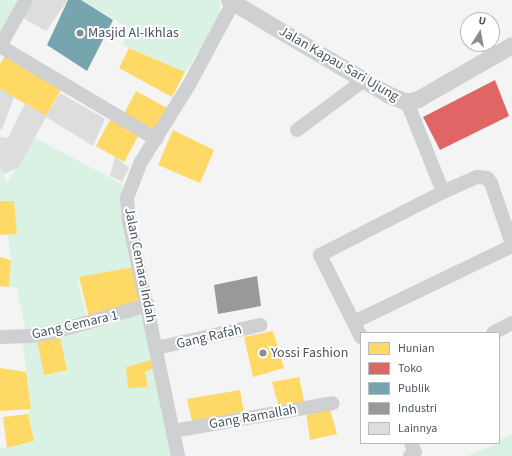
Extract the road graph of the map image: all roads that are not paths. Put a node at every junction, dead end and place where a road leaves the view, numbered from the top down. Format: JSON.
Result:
{"nodes":[{"id":1,"x":26,"y":0,"type":"edge"},
{"id":2,"x":231,"y":1,"type":"edge"},
{"id":3,"x":512,"y":45,"type":"edge"},
{"id":4,"x":0,"y":46,"type":"edge"},
{"id":5,"x":364,"y":80,"type":"junction"},
{"id":6,"x":407,"y":102,"type":"junction"},
{"id":7,"x":297,"y":130,"type":"dead end"},
{"id":8,"x":156,"y":139,"type":"junction"},
{"id":9,"x":443,"y":192,"type":"junction"},
{"id":10,"x":512,"y":245,"type":"edge"},
{"id":11,"x":148,"y":305,"type":"junction"},
{"id":12,"x":354,"y":322,"type":"junction"},
{"id":13,"x":512,"y":323,"type":"edge"},
{"id":14,"x":261,"y":325,"type":"dead end"},
{"id":15,"x":496,"y":332,"type":"edge"},
{"id":16,"x":360,"y":335,"type":"edge"},
{"id":17,"x":0,"y":337,"type":"edge"},
{"id":18,"x":156,"y":348,"type":"junction"},
{"id":19,"x":333,"y":403,"type":"dead end"},
{"id":20,"x":172,"y":430,"type":"junction"},
{"id":21,"x":178,"y":456,"type":"edge"}],
"edges":[{"from":1,"to":4,"type":"street"},
{"from":2,"to":5,"type":"street","name":"Jalan Kapau Sari Ujung"},
{"from":2,"to":8,"type":"street","name":"Jalan Cemara Indah"},
{"from":3,"to":6,"type":"street","name":"Jalan Kapau Sari Ujung"},
{"from":4,"to":8,"type":"street"},
{"from":5,"to":6,"type":"street","name":"Jalan Kapau Sari Ujung"},
{"from":5,"to":7,"type":"street"},
{"from":6,"to":9,"type":"street"},
{"from":8,"to":11,"type":"street","name":"Jalan Cemara Indah"},
{"from":9,"to":10,"type":"street"},
{"from":9,"to":12,"type":"street"},
{"from":10,"to":12,"type":"street"},
{"from":11,"to":17,"type":"street","name":"Gang Cemara 1"},
{"from":11,"to":18,"type":"street","name":"Jalan Cemara Indah"},
{"from":12,"to":16,"type":"street"},
{"from":13,"to":15,"type":"street"},
{"from":14,"to":18,"type":"street","name":"Gang Rafah"},
{"from":18,"to":20,"type":"street","name":"Jalan Cemara Indah"},
{"from":19,"to":20,"type":"street","name":"Gang Ramallah"},
{"from":20,"to":21,"type":"street","name":"Jalan Cemara Indah"}]}
